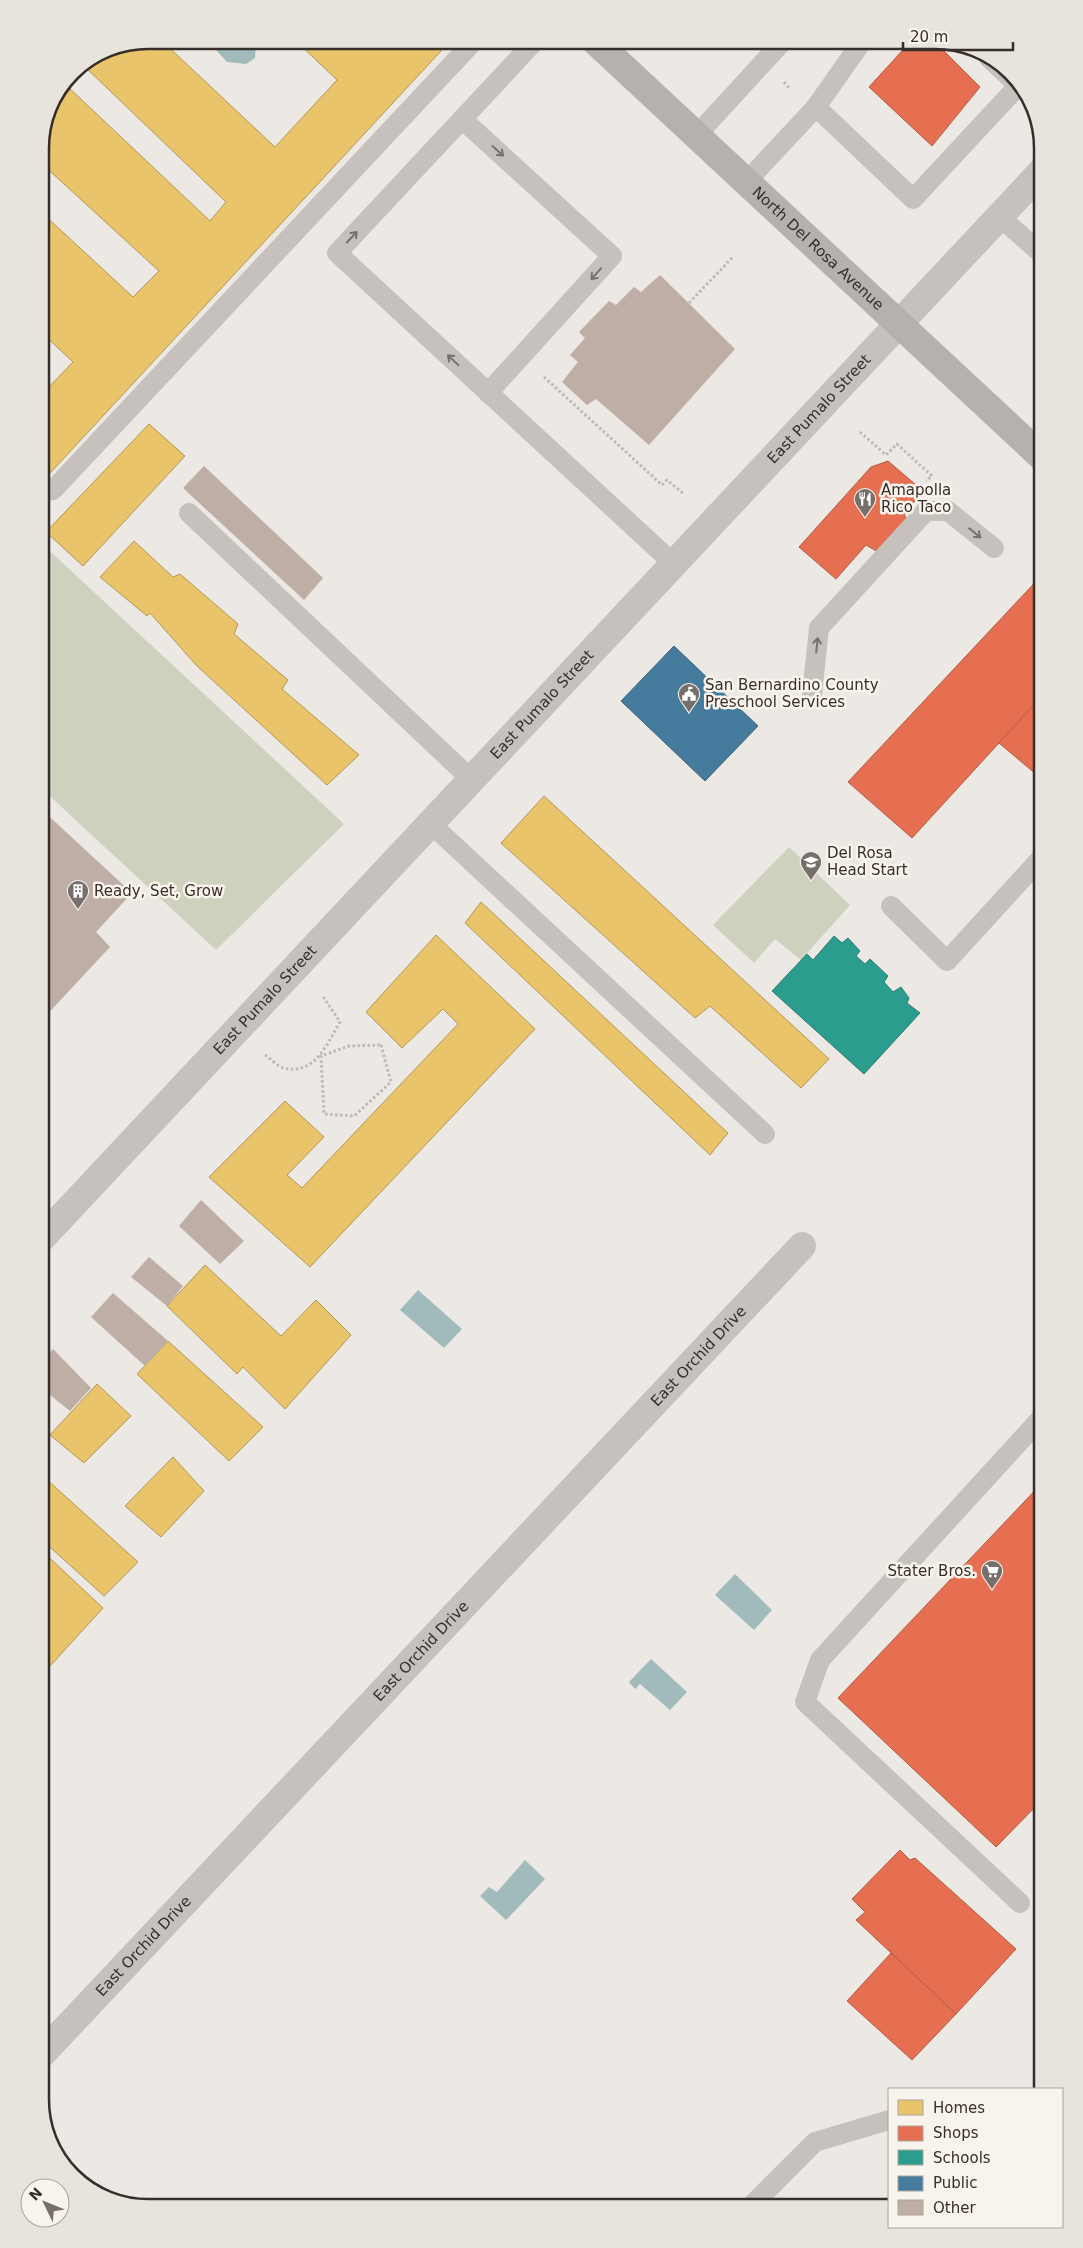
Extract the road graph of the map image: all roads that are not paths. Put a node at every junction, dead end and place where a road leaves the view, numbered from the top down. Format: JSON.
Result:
{"nodes":[{"id":1,"x":468,"y":49,"type":"edge"},
{"id":2,"x":528,"y":49,"type":"edge"},
{"id":3,"x":606,"y":49,"type":"edge"},
{"id":4,"x":776,"y":49,"type":"edge"},
{"id":5,"x":857,"y":49,"type":"edge"},
{"id":6,"x":1016,"y":90,"type":"edge"},
{"id":7,"x":816,"y":107,"type":"junction"},
{"id":8,"x":462,"y":119,"type":"junction"},
{"id":9,"x":696,"y":136,"type":"junction"},
{"id":10,"x":1034,"y":180,"type":"edge"},
{"id":11,"x":746,"y":182,"type":"junction"},
{"id":12,"x":1000,"y":217,"type":"junction"},
{"id":13,"x":1034,"y":247,"type":"edge"},
{"id":14,"x":900,"y":324,"type":"junction"},
{"id":15,"x":488,"y":393,"type":"junction"},
{"id":16,"x":1034,"y":450,"type":"edge"},
{"id":17,"x":49,"y":491,"type":"edge"},
{"id":18,"x":188,"y":513,"type":"dead end"},
{"id":19,"x":994,"y":548,"type":"dead end"},
{"id":20,"x":674,"y":565,"type":"junction"},
{"id":21,"x":812,"y":694,"type":"dead end"},
{"id":22,"x":472,"y":780,"type":"junction"},
{"id":23,"x":431,"y":824,"type":"junction"},
{"id":24,"x":1034,"y":866,"type":"edge"},
{"id":25,"x":891,"y":906,"type":"dead end"},
{"id":26,"x":766,"y":1134,"type":"dead end"},
{"id":27,"x":49,"y":1230,"type":"edge"},
{"id":28,"x":802,"y":1246,"type":"dead end"},
{"id":29,"x":1034,"y":1426,"type":"edge"},
{"id":30,"x":1020,"y":1903,"type":"dead end"},
{"id":31,"x":49,"y":2046,"type":"edge"},
{"id":32,"x":888,"y":2120,"type":"edge"},
{"id":33,"x":758,"y":2199,"type":"edge"}],
"edges":[{"from":1,"to":17,"type":"lane"},
{"from":2,"to":8,"type":"lane"},
{"from":3,"to":9,"type":"main road","name":"North Del Rosa Avenue"},
{"from":4,"to":9,"type":"lane"},
{"from":5,"to":7,"type":"lane"},
{"from":6,"to":7,"type":"lane"},
{"from":7,"to":11,"type":"lane"},
{"from":8,"to":15,"type":"lane","one_way":true},
{"from":15,"to":8,"type":"lane","one_way":true},
{"from":9,"to":11,"type":"main road","name":"North Del Rosa Avenue"},
{"from":10,"to":12,"type":"street","name":"East Pumalo Street"},
{"from":11,"to":14,"type":"main road","name":"North Del Rosa Avenue"},
{"from":12,"to":13,"type":"lane"},
{"from":12,"to":14,"type":"street","name":"East Pumalo Street"},
{"from":14,"to":16,"type":"main road","name":"North Del Rosa Avenue"},
{"from":14,"to":20,"type":"street","name":"East Pumalo Street"},
{"from":15,"to":20,"type":"lane"},
{"from":18,"to":22,"type":"lane"},
{"from":21,"to":19,"type":"lane","one_way":true},
{"from":20,"to":22,"type":"street","name":"East Pumalo Street"},
{"from":22,"to":23,"type":"street","name":"East Pumalo Street"},
{"from":23,"to":26,"type":"lane"},
{"from":23,"to":27,"type":"street","name":"East Pumalo Street"},
{"from":24,"to":25,"type":"lane"},
{"from":28,"to":31,"type":"street","name":"East Orchid Drive"},
{"from":29,"to":30,"type":"lane"},
{"from":32,"to":33,"type":"lane"}]}
